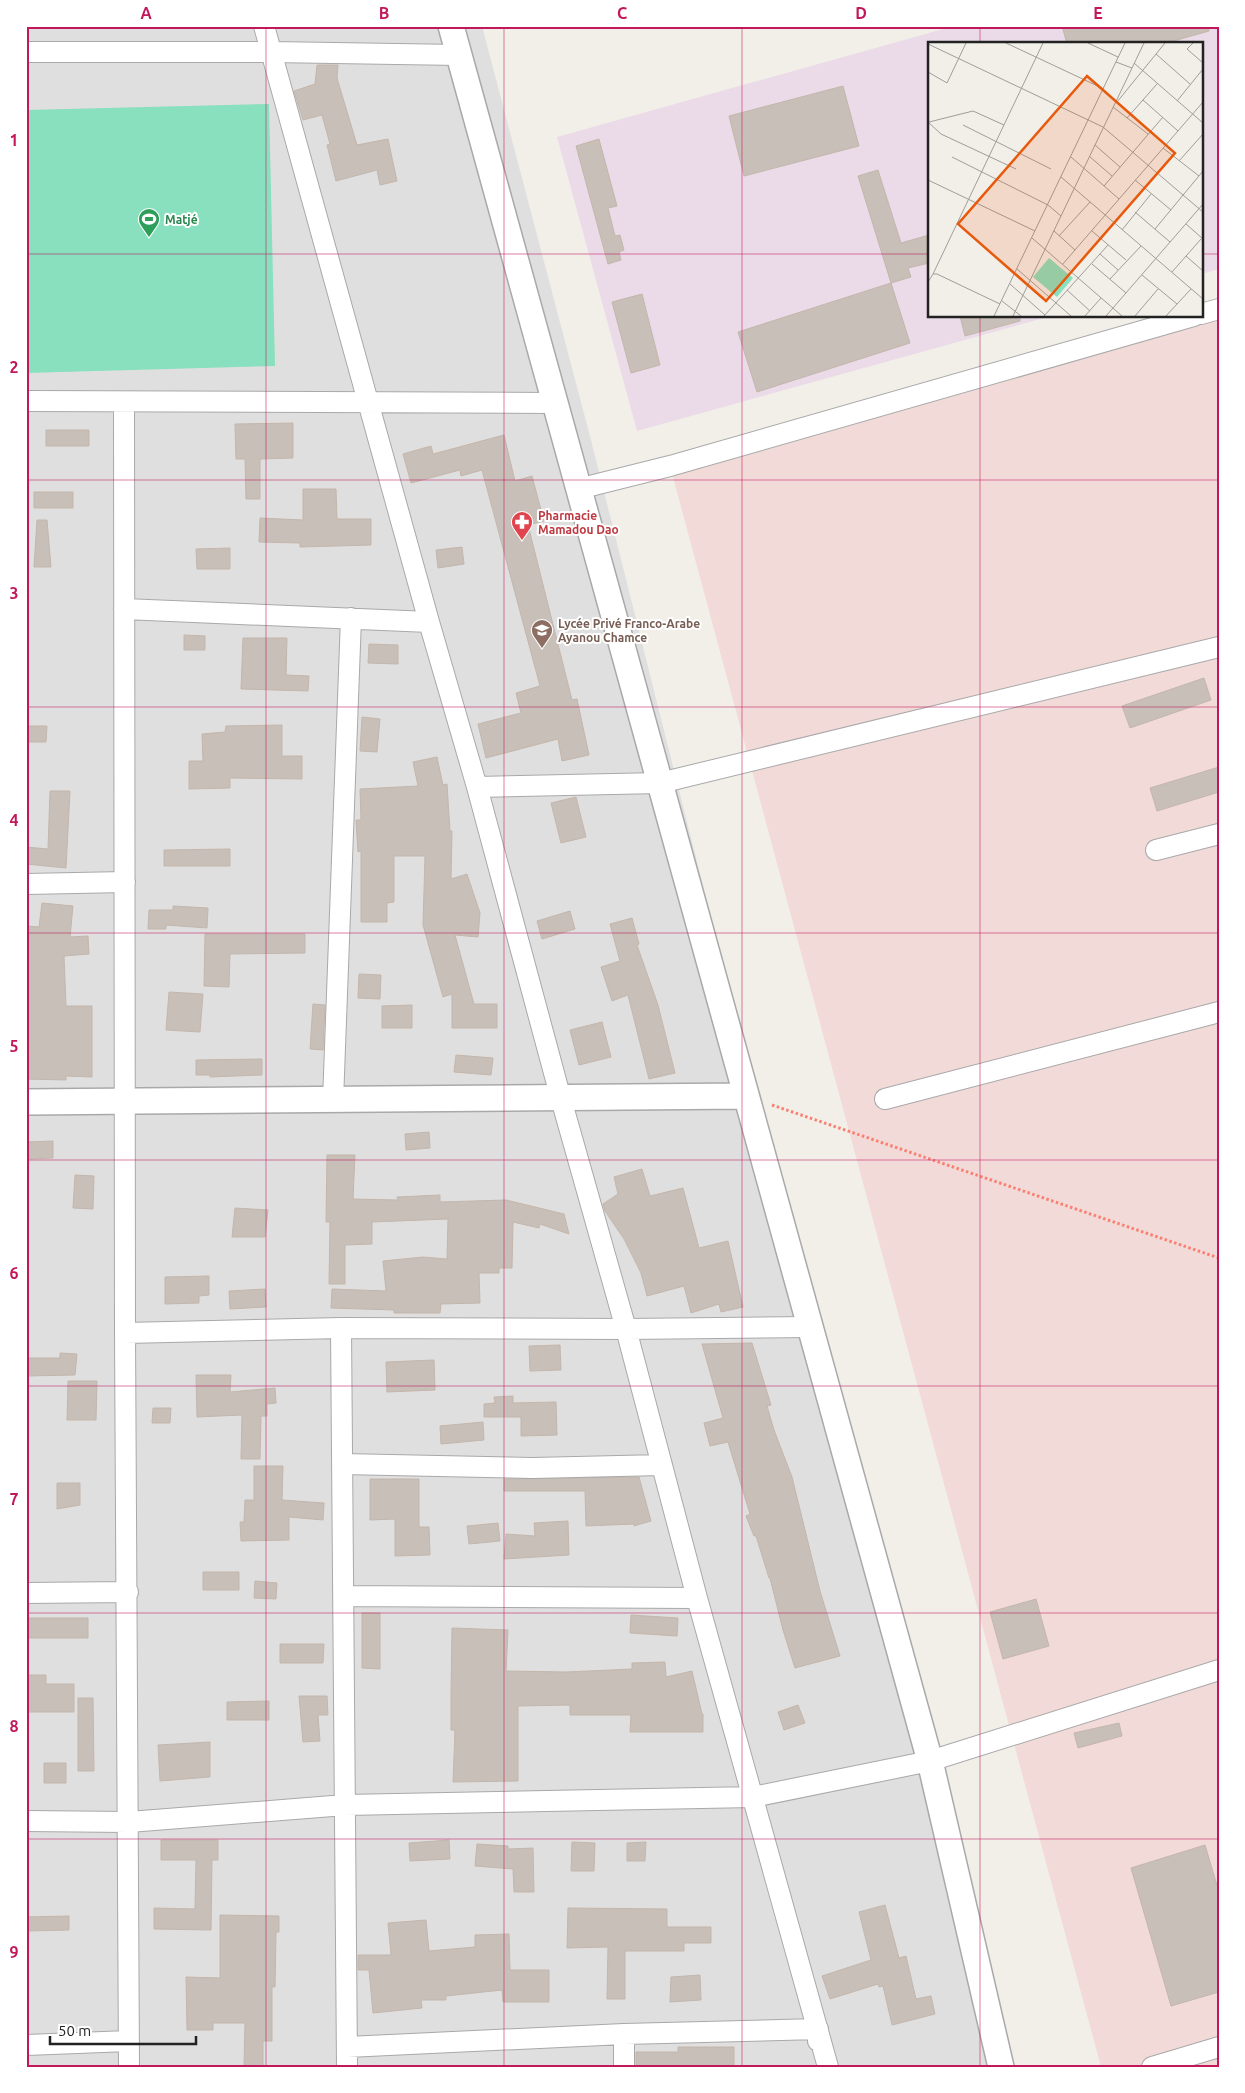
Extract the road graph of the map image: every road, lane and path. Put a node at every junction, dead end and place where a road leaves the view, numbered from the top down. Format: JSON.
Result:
{"nodes":[{"id":1,"x":264,"y":26,"type":"edge"},
{"id":2,"x":451,"y":26,"type":"edge"},
{"id":3,"x":26,"y":52,"type":"edge"},
{"id":4,"x":271,"y":52,"type":"junction"},
{"id":5,"x":458,"y":55,"type":"junction"},
{"id":6,"x":1219,"y":309,"type":"edge"},
{"id":7,"x":1202,"y":314,"type":"edge"},
{"id":8,"x":1187,"y":318,"type":"edge"},
{"id":9,"x":26,"y":401,"type":"edge"},
{"id":10,"x":368,"y":401,"type":"junction"},
{"id":11,"x":124,"y":402,"type":"junction"},
{"id":12,"x":555,"y":403,"type":"junction"},
{"id":13,"x":578,"y":489,"type":"junction"},
{"id":14,"x":124,"y":609,"type":"junction"},
{"id":15,"x":351,"y":618,"type":"junction"},
{"id":16,"x":429,"y":622,"type":"junction"},
{"id":17,"x":1219,"y":647,"type":"edge"},
{"id":18,"x":660,"y":783,"type":"junction"},
{"id":19,"x":477,"y":787,"type":"junction"},
{"id":20,"x":1219,"y":834,"type":"edge"},
{"id":21,"x":1156,"y":850,"type":"dead end"},
{"id":22,"x":125,"y":882,"type":"junction"},
{"id":23,"x":26,"y":884,"type":"edge"},
{"id":24,"x":1219,"y":1012,"type":"edge"},
{"id":25,"x":746,"y":1096,"type":"junction"},
{"id":26,"x":560,"y":1099,"type":"junction"},
{"id":27,"x":885,"y":1099,"type":"dead end"},
{"id":28,"x":333,"y":1101,"type":"junction"},
{"id":29,"x":26,"y":1102,"type":"edge"},
{"id":30,"x":126,"y":1102,"type":"junction"},
{"id":31,"x":1219,"y":1258,"type":"edge"},
{"id":32,"x":810,"y":1327,"type":"junction"},
{"id":33,"x":340,"y":1328,"type":"junction"},
{"id":34,"x":626,"y":1329,"type":"junction"},
{"id":35,"x":125,"y":1333,"type":"junction"},
{"id":36,"x":342,"y":1464,"type":"junction"},
{"id":37,"x":662,"y":1465,"type":"junction"},
{"id":38,"x":128,"y":1592,"type":"junction"},
{"id":39,"x":26,"y":1593,"type":"edge"},
{"id":40,"x":343,"y":1596,"type":"junction"},
{"id":41,"x":697,"y":1598,"type":"junction"},
{"id":42,"x":1219,"y":1670,"type":"edge"},
{"id":43,"x":930,"y":1760,"type":"junction"},
{"id":44,"x":754,"y":1797,"type":"junction"},
{"id":45,"x":345,"y":1805,"type":"junction"},
{"id":46,"x":26,"y":1821,"type":"edge"},
{"id":47,"x":129,"y":1822,"type":"junction"},
{"id":48,"x":818,"y":2030,"type":"junction"},
{"id":49,"x":624,"y":2034,"type":"junction"},
{"id":50,"x":129,"y":2041,"type":"junction"},
{"id":51,"x":26,"y":2045,"type":"edge"},
{"id":52,"x":347,"y":2047,"type":"junction"},
{"id":53,"x":1219,"y":2047,"type":"edge"},
{"id":54,"x":129,"y":2067,"type":"edge"},
{"id":55,"x":347,"y":2067,"type":"edge"},
{"id":56,"x":624,"y":2067,"type":"edge"},
{"id":57,"x":819,"y":2067,"type":"edge"},
{"id":58,"x":828,"y":2067,"type":"edge"},
{"id":59,"x":1001,"y":2067,"type":"edge"},
{"id":60,"x":1152,"y":2067,"type":"edge"}],
"edges":[{"from":1,"to":4,"type":"street"},
{"from":2,"to":5,"type":"street"},
{"from":3,"to":4,"type":"street"},
{"from":4,"to":5,"type":"street"},
{"from":4,"to":10,"type":"street"},
{"from":5,"to":12,"type":"street"},
{"from":6,"to":7,"type":"street"},
{"from":8,"to":13,"type":"street"},
{"from":9,"to":11,"type":"street"},
{"from":10,"to":11,"type":"street"},
{"from":10,"to":12,"type":"street"},
{"from":10,"to":16,"type":"street"},
{"from":11,"to":14,"type":"street"},
{"from":12,"to":13,"type":"street"},
{"from":13,"to":18,"type":"street"},
{"from":14,"to":15,"type":"street"},
{"from":14,"to":22,"type":"street"},
{"from":15,"to":16,"type":"street"},
{"from":15,"to":28,"type":"street"},
{"from":16,"to":19,"type":"street"},
{"from":17,"to":18,"type":"street"},
{"from":18,"to":19,"type":"street"},
{"from":18,"to":25,"type":"street"},
{"from":19,"to":26,"type":"street"},
{"from":20,"to":21,"type":"street"},
{"from":22,"to":23,"type":"street"},
{"from":22,"to":30,"type":"street"},
{"from":24,"to":27,"type":"street"},
{"from":25,"to":26,"type":"street"},
{"from":25,"to":31,"type":"path"},
{"from":25,"to":32,"type":"street"},
{"from":26,"to":28,"type":"street"},
{"from":26,"to":34,"type":"street"},
{"from":28,"to":30,"type":"street"},
{"from":29,"to":30,"type":"street"},
{"from":30,"to":35,"type":"street"},
{"from":32,"to":34,"type":"street"},
{"from":32,"to":43,"type":"street"},
{"from":33,"to":34,"type":"street"},
{"from":33,"to":35,"type":"street"},
{"from":33,"to":36,"type":"street"},
{"from":34,"to":37,"type":"street"},
{"from":35,"to":38,"type":"street"},
{"from":36,"to":37,"type":"street"},
{"from":36,"to":40,"type":"street"},
{"from":37,"to":41,"type":"street"},
{"from":38,"to":39,"type":"street"},
{"from":38,"to":47,"type":"street"},
{"from":40,"to":41,"type":"street"},
{"from":40,"to":45,"type":"street"},
{"from":41,"to":44,"type":"street"},
{"from":42,"to":43,"type":"street"},
{"from":43,"to":44,"type":"street"},
{"from":43,"to":59,"type":"street"},
{"from":44,"to":45,"type":"street"},
{"from":44,"to":48,"type":"street"},
{"from":45,"to":47,"type":"street"},
{"from":45,"to":52,"type":"street"},
{"from":46,"to":47,"type":"street"},
{"from":47,"to":50,"type":"street"},
{"from":48,"to":49,"type":"street"},
{"from":48,"to":57,"type":"street"},
{"from":48,"to":58,"type":"street"},
{"from":49,"to":52,"type":"street"},
{"from":49,"to":56,"type":"street"},
{"from":50,"to":51,"type":"street"},
{"from":50,"to":54,"type":"street"},
{"from":52,"to":55,"type":"street"},
{"from":53,"to":60,"type":"street"}]}
